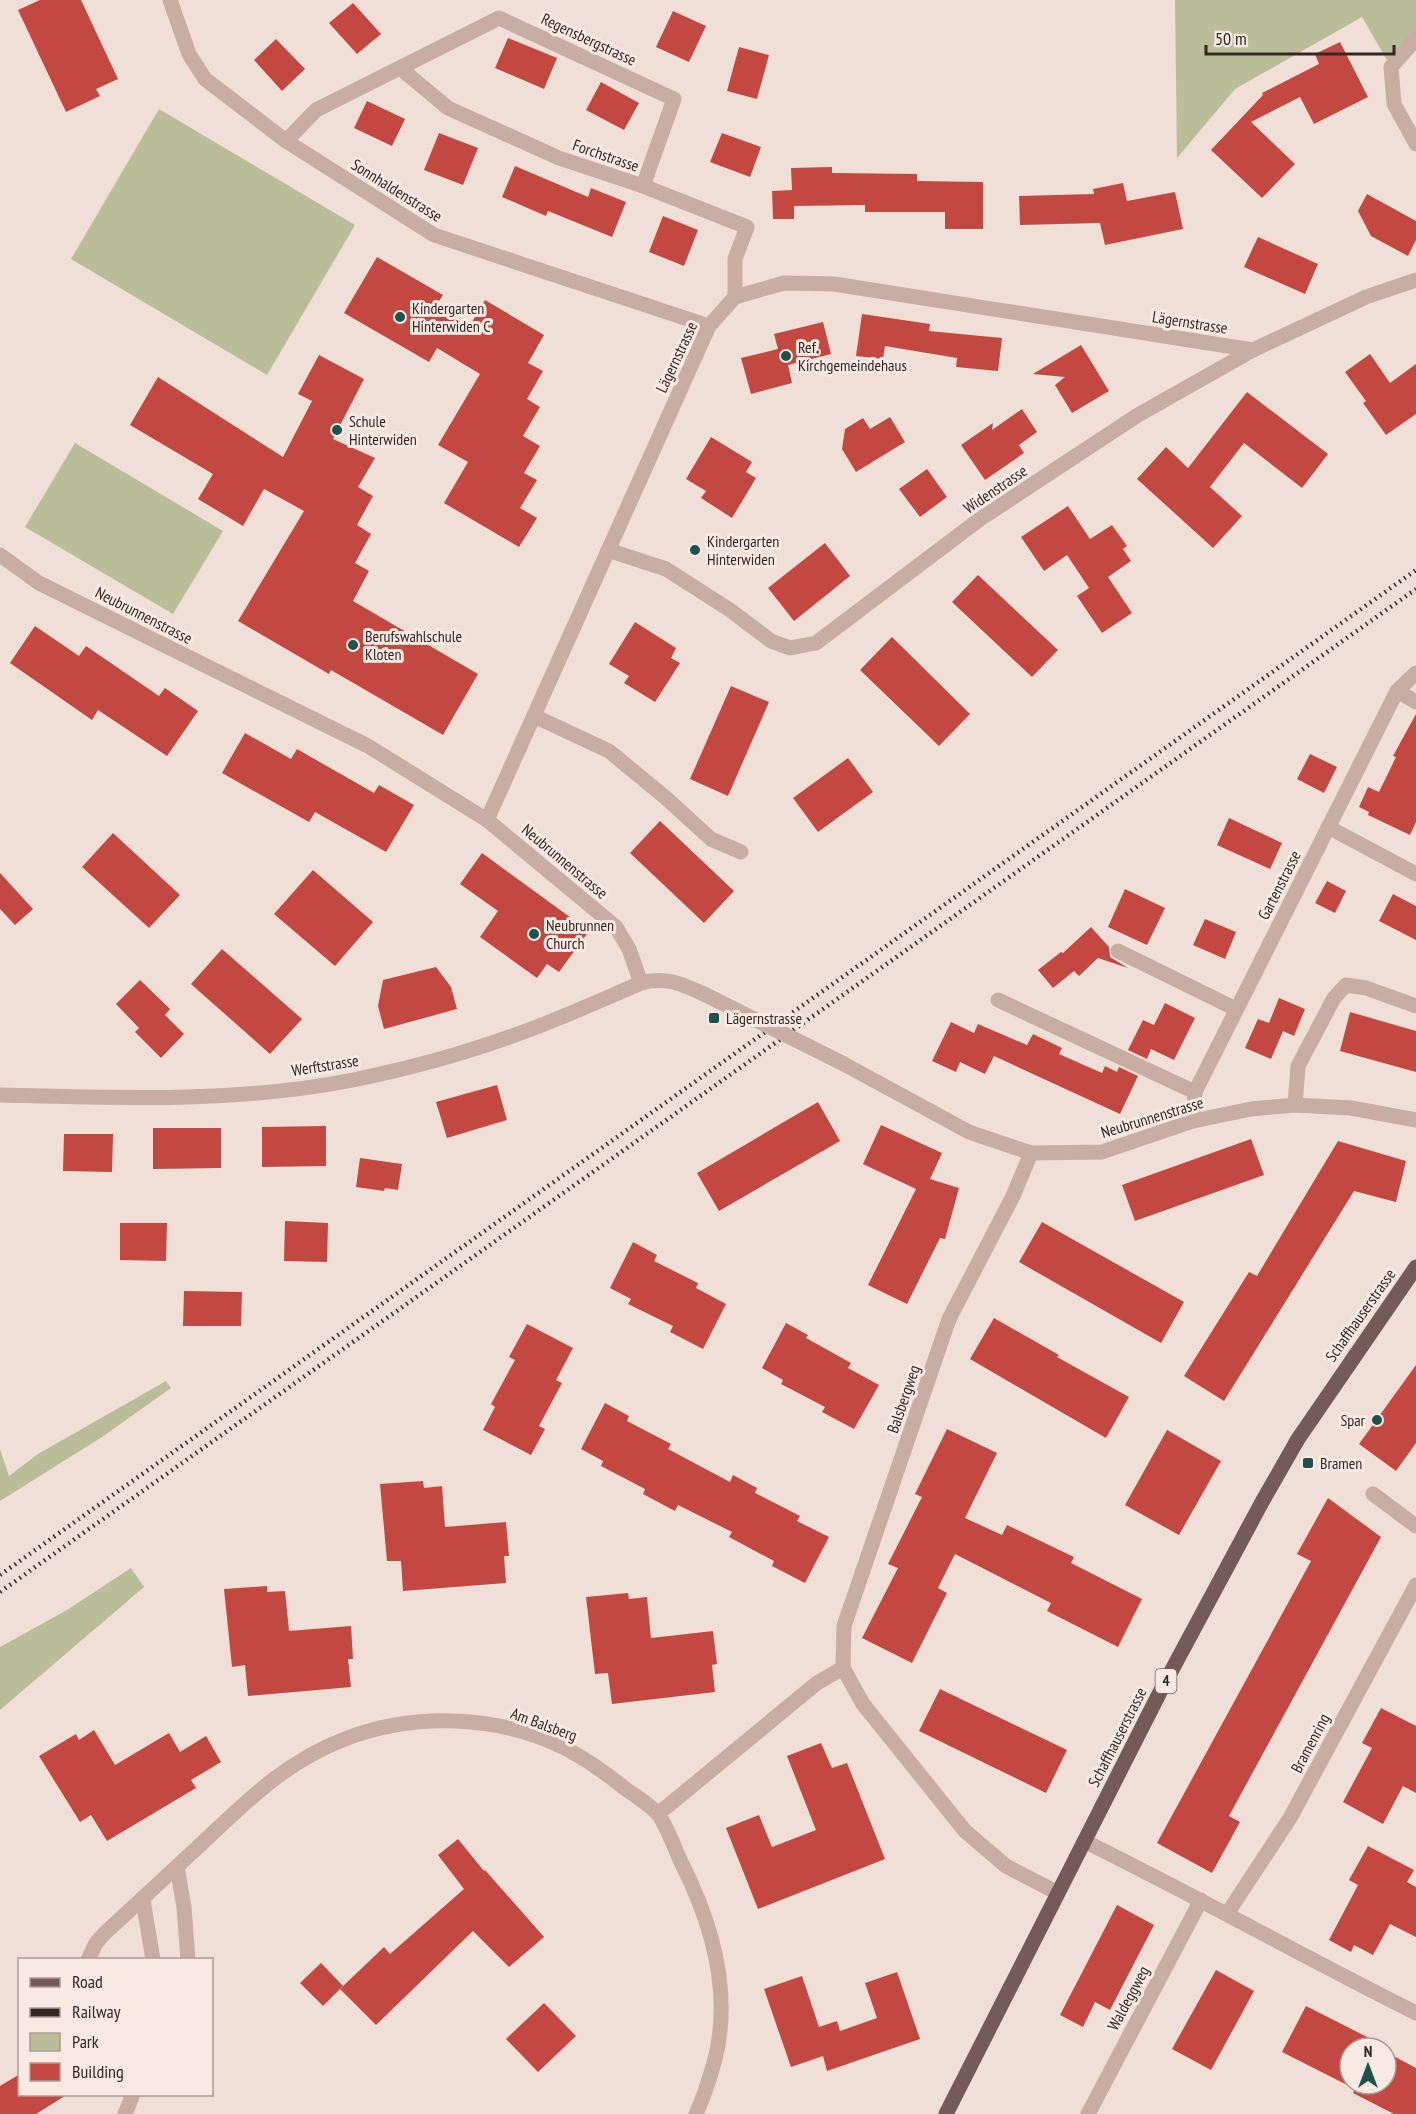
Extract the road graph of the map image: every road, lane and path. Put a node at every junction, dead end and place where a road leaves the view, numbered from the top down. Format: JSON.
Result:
{"nodes":[{"id":1,"x":170,"y":0,"type":"edge"},
{"id":2,"x":1416,"y":39,"type":"edge"},
{"id":3,"x":400,"y":68,"type":"junction"},
{"id":4,"x":286,"y":141,"type":"junction"},
{"id":5,"x":1416,"y":144,"type":"edge"},
{"id":6,"x":643,"y":186,"type":"junction"},
{"id":7,"x":1416,"y":279,"type":"edge"},
{"id":8,"x":735,"y":297,"type":"junction"},
{"id":9,"x":709,"y":326,"type":"junction"},
{"id":10,"x":1253,"y":350,"type":"junction"},
{"id":11,"x":608,"y":550,"type":"junction"},
{"id":12,"x":0,"y":555,"type":"edge"},
{"id":13,"x":1416,"y":673,"type":"edge"},
{"id":14,"x":1397,"y":691,"type":"junction"},
{"id":15,"x":1416,"y":702,"type":"edge"},
{"id":16,"x":534,"y":716,"type":"junction"},
{"id":17,"x":487,"y":820,"type":"junction"},
{"id":18,"x":1328,"y":827,"type":"junction"},
{"id":19,"x":741,"y":852,"type":"dead end"},
{"id":20,"x":1416,"y":874,"type":"edge"},
{"id":21,"x":1118,"y":951,"type":"dead end"},
{"id":22,"x":640,"y":983,"type":"junction"},
{"id":23,"x":998,"y":1000,"type":"dead end"},
{"id":24,"x":1416,"y":1006,"type":"edge"},
{"id":25,"x":1236,"y":1010,"type":"junction"},
{"id":26,"x":1195,"y":1092,"type":"junction"},
{"id":27,"x":0,"y":1095,"type":"edge"},
{"id":28,"x":1295,"y":1105,"type":"junction"},
{"id":29,"x":1416,"y":1120,"type":"edge"},
{"id":30,"x":1193,"y":1121,"type":"junction"},
{"id":31,"x":1031,"y":1153,"type":"junction"},
{"id":32,"x":1416,"y":1267,"type":"edge"},
{"id":33,"x":1373,"y":1494,"type":"dead end"},
{"id":34,"x":1416,"y":1526,"type":"edge"},
{"id":35,"x":1416,"y":1585,"type":"edge"},
{"id":36,"x":843,"y":1668,"type":"junction"},
{"id":37,"x":658,"y":1814,"type":"junction"},
{"id":38,"x":1084,"y":1841,"type":"junction"},
{"id":39,"x":177,"y":1867,"type":"junction"},
{"id":40,"x":1058,"y":1893,"type":"junction"},
{"id":41,"x":143,"y":1900,"type":"junction"},
{"id":42,"x":1201,"y":1900,"type":"junction"},
{"id":43,"x":1227,"y":1914,"type":"junction"},
{"id":44,"x":88,"y":1958,"type":"edge"},
{"id":45,"x":153,"y":1958,"type":"edge"},
{"id":46,"x":188,"y":1958,"type":"edge"},
{"id":47,"x":1416,"y":2013,"type":"edge"},
{"id":48,"x":132,"y":2096,"type":"edge"},
{"id":49,"x":125,"y":2114,"type":"edge"},
{"id":50,"x":696,"y":2114,"type":"edge"},
{"id":51,"x":946,"y":2114,"type":"edge"},
{"id":52,"x":1088,"y":2114,"type":"edge"}],
"edges":[{"from":1,"to":4,"type":"street","name":"Sonnhaldenstrasse"},
{"from":2,"to":5,"type":"street"},
{"from":3,"to":4,"type":"street","name":"Regensbergstrasse"},
{"from":3,"to":6,"type":"street","name":"Forchstrasse"},
{"from":3,"to":6,"type":"street","name":"Regensbergstrasse"},
{"from":4,"to":9,"type":"street","name":"Sonnhaldenstrasse"},
{"from":6,"to":8,"type":"street","name":"Forchstrasse"},
{"from":7,"to":10,"type":"street","name":"Widenstrasse"},
{"from":8,"to":9,"type":"street","name":"Lägernstrasse"},
{"from":8,"to":10,"type":"street","name":"Lägernstrasse"},
{"from":9,"to":11,"type":"street","name":"Lägernstrasse"},
{"from":10,"to":11,"type":"street","name":"Widenstrasse"},
{"from":11,"to":16,"type":"street","name":"Lägernstrasse"},
{"from":12,"to":17,"type":"street","name":"Neubrunnenstrasse"},
{"from":13,"to":14,"type":"street","name":"Gartenstrasse"},
{"from":14,"to":15,"type":"street"},
{"from":14,"to":18,"type":"street","name":"Gartenstrasse"},
{"from":16,"to":17,"type":"street","name":"Lägernstrasse"},
{"from":16,"to":19,"type":"street"},
{"from":17,"to":22,"type":"street","name":"Neubrunnenstrasse"},
{"from":18,"to":20,"type":"street"},
{"from":18,"to":25,"type":"street","name":"Gartenstrasse"},
{"from":21,"to":25,"type":"street"},
{"from":22,"to":27,"type":"street","name":"Werftstrasse"},
{"from":22,"to":31,"type":"street","name":"Neubrunnenstrasse","bridge":true},
{"from":23,"to":26,"type":"street"},
{"from":24,"to":28,"type":"street"},
{"from":25,"to":26,"type":"street","name":"Gartenstrasse"},
{"from":26,"to":30,"type":"street","name":"Gartenstrasse"},
{"from":28,"to":29,"type":"street","name":"Neubrunnenstrasse"},
{"from":28,"to":30,"type":"street","name":"Neubrunnenstrasse"},
{"from":30,"to":31,"type":"street","name":"Neubrunnenstrasse"},
{"from":31,"to":36,"type":"street","name":"Balsbergweg"},
{"from":32,"to":38,"type":"main road","name":"Schaffhauserstrasse","number":"4"},
{"from":33,"to":34,"type":"street"},
{"from":35,"to":43,"type":"street","name":"Bramenring"},
{"from":36,"to":37,"type":"street"},
{"from":36,"to":40,"type":"street"},
{"from":37,"to":39,"type":"street","name":"Am Balsberg"},
{"from":37,"to":50,"type":"street","name":"Am Balsberg"},
{"from":38,"to":40,"type":"main road","name":"Schaffhauserstrasse","number":"4"},
{"from":38,"to":42,"type":"street"},
{"from":39,"to":41,"type":"street","name":"Am Balsberg"},
{"from":39,"to":46,"type":"street"},
{"from":40,"to":51,"type":"main road","name":"Schaffhauserstrasse","number":"4"},
{"from":41,"to":44,"type":"street","name":"Am Balsberg"},
{"from":41,"to":45,"type":"street"},
{"from":42,"to":43,"type":"street"},
{"from":42,"to":52,"type":"street","name":"Waldeggweg"},
{"from":43,"to":47,"type":"street"},
{"from":48,"to":49,"type":"street"}]}
